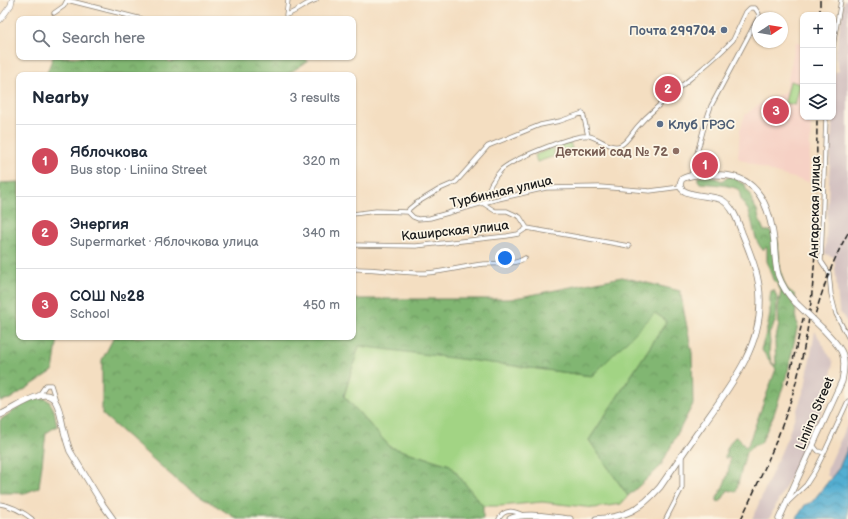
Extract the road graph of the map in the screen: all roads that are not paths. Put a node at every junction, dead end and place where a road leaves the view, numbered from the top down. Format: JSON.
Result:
{"nodes":[{"id":1,"x":12,"y":0,"type":"edge"},
{"id":2,"x":67,"y":0,"type":"edge"},
{"id":3,"x":288,"y":0,"type":"edge"},
{"id":4,"x":316,"y":0,"type":"edge"},
{"id":5,"x":840,"y":0,"type":"edge"},
{"id":6,"x":758,"y":12,"type":"edge"},
{"id":7,"x":54,"y":13,"type":"dead end"},
{"id":8,"x":130,"y":16,"type":"edge"},
{"id":9,"x":0,"y":20,"type":"edge"},
{"id":10,"x":836,"y":26,"type":"edge"},
{"id":11,"x":752,"y":29,"type":"edge"},
{"id":12,"x":826,"y":120,"type":"edge"},
{"id":13,"x":588,"y":136,"type":"junction"},
{"id":14,"x":691,"y":176,"type":"junction"},
{"id":15,"x":680,"y":187,"type":"junction"},
{"id":16,"x":484,"y":204,"type":"junction"},
{"id":17,"x":408,"y":212,"type":"junction"},
{"id":18,"x":356,"y":214,"type":"edge"},
{"id":19,"x":526,"y":228,"type":"junction"},
{"id":20,"x":356,"y":245,"type":"edge"},
{"id":21,"x":629,"y":246,"type":"dead end"},
{"id":22,"x":526,"y":258,"type":"dead end"},
{"id":23,"x":356,"y":270,"type":"edge"},
{"id":24,"x":848,"y":337,"type":"edge"},
{"id":25,"x":39,"y":395,"type":"junction"},
{"id":26,"x":848,"y":401,"type":"edge"},
{"id":27,"x":56,"y":402,"type":"junction"},
{"id":28,"x":0,"y":415,"type":"edge"},
{"id":29,"x":813,"y":445,"type":"junction"},
{"id":30,"x":824,"y":453,"type":"junction"},
{"id":31,"x":682,"y":455,"type":"junction"},
{"id":32,"x":0,"y":504,"type":"edge"},
{"id":33,"x":786,"y":504,"type":"junction"},
{"id":34,"x":524,"y":516,"type":"junction"},
{"id":35,"x":32,"y":519,"type":"edge"},
{"id":36,"x":113,"y":519,"type":"edge"},
{"id":37,"x":499,"y":519,"type":"edge"},
{"id":38,"x":510,"y":519,"type":"edge"},
{"id":39,"x":570,"y":519,"type":"edge"},
{"id":40,"x":596,"y":519,"type":"edge"},
{"id":41,"x":666,"y":519,"type":"edge"},
{"id":42,"x":779,"y":519,"type":"edge"}],
"edges":[{"from":1,"to":9,"type":"main road"},
{"from":2,"to":7,"type":"street"},
{"from":2,"to":8,"type":"street"},
{"from":3,"to":4,"type":"street"},
{"from":5,"to":10,"type":"street"},
{"from":6,"to":13,"type":"street"},
{"from":11,"to":14,"type":"street"},
{"from":12,"to":24,"type":"street","name":"Ангарская улица"},
{"from":13,"to":16,"type":"street"},
{"from":13,"to":17,"type":"street"},
{"from":14,"to":15,"type":"main road"},
{"from":14,"to":29,"type":"main road","name":"Liniina Street","bridge":true},
{"from":15,"to":16,"type":"street","name":"Турбинная улица"},
{"from":15,"to":31,"type":"main road"},
{"from":16,"to":17,"type":"street","name":"Турбинная улица"},
{"from":16,"to":19,"type":"street"},
{"from":17,"to":18,"type":"street","name":"Турбинная улица"},
{"from":19,"to":20,"type":"street","name":"Каширская улица"},
{"from":19,"to":21,"type":"street","name":"Каширская улица"},
{"from":22,"to":23,"type":"street"},
{"from":25,"to":27,"type":"main road"},
{"from":25,"to":27,"type":"street"},
{"from":25,"to":28,"type":"main road"},
{"from":26,"to":30,"type":"street"},
{"from":27,"to":36,"type":"main road"},
{"from":29,"to":30,"type":"street"},
{"from":29,"to":33,"type":"main road","name":"Liniina Street"},
{"from":30,"to":33,"type":"street"},
{"from":31,"to":40,"type":"main road"},
{"from":31,"to":41,"type":"street"},
{"from":32,"to":35,"type":"street"},
{"from":33,"to":42,"type":"main road","name":"Liniina Street"},
{"from":34,"to":37,"type":"street"},
{"from":34,"to":38,"type":"main road"},
{"from":34,"to":39,"type":"main road"}]}
